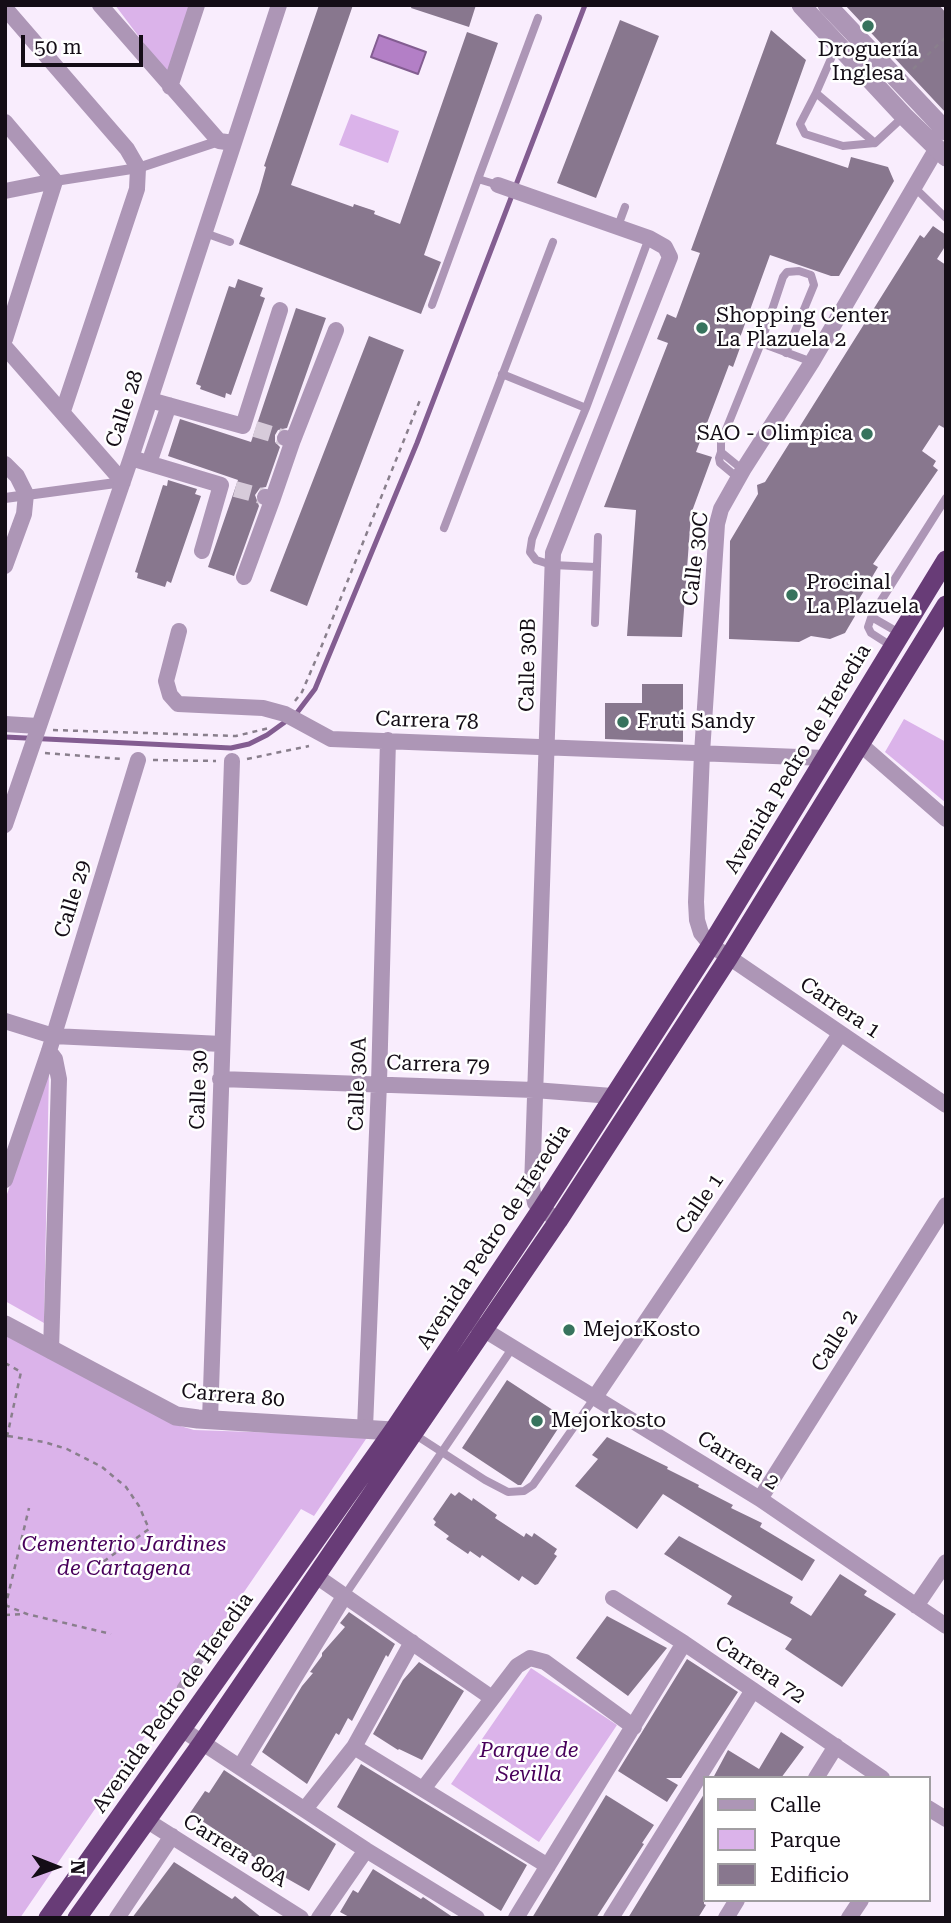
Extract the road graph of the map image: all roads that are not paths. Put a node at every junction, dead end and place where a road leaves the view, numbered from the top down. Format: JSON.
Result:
{"nodes":[{"id":1,"x":100,"y":5,"type":"edge"},
{"id":2,"x":197,"y":5,"type":"edge"},
{"id":3,"x":279,"y":5,"type":"edge"},
{"id":4,"x":801,"y":5,"type":"edge"},
{"id":5,"x":827,"y":5,"type":"edge"},
{"id":6,"x":5,"y":8,"type":"edge"},
{"id":7,"x":538,"y":18,"type":"dead end"},
{"id":8,"x":835,"y":40,"type":"junction"},
{"id":9,"x":170,"y":87,"type":"junction"},
{"id":10,"x":816,"y":93,"type":"junction"},
{"id":11,"x":904,"y":116,"type":"junction"},
{"id":12,"x":5,"y":122,"type":"edge"},
{"id":13,"x":226,"y":142,"type":"junction"},
{"id":14,"x":875,"y":143,"type":"junction"},
{"id":15,"x":943,"y":145,"type":"edge"},
{"id":16,"x":138,"y":168,"type":"junction"},
{"id":17,"x":478,"y":179,"type":"junction"},
{"id":18,"x":55,"y":181,"type":"junction"},
{"id":19,"x":498,"y":185,"type":"joint"},
{"id":20,"x":913,"y":186,"type":"junction"},
{"id":21,"x":5,"y":191,"type":"edge"},
{"id":22,"x":625,"y":207,"type":"dead end"},
{"id":23,"x":946,"y":218,"type":"edge"},
{"id":24,"x":618,"y":226,"type":"junction"},
{"id":25,"x":205,"y":233,"type":"junction"},
{"id":26,"x":649,"y":238,"type":"junction"},
{"id":27,"x":230,"y":242,"type":"dead end"},
{"id":28,"x":553,"y":242,"type":"dead end"},
{"id":29,"x":432,"y":305,"type":"dead end"},
{"id":30,"x":280,"y":310,"type":"dead end"},
{"id":31,"x":336,"y":330,"type":"dead end"},
{"id":32,"x":5,"y":339,"type":"edge"},
{"id":33,"x":761,"y":343,"type":"junction"},
{"id":34,"x":5,"y":347,"type":"edge"},
{"id":35,"x":786,"y":353,"type":"junction"},
{"id":36,"x":811,"y":362,"type":"junction"},
{"id":37,"x":502,"y":374,"type":"junction"},
{"id":38,"x":150,"y":400,"type":"junction"},
{"id":39,"x":169,"y":405,"type":"junction"},
{"id":40,"x":586,"y":408,"type":"junction"},
{"id":41,"x":63,"y":411,"type":"junction"},
{"id":42,"x":131,"y":458,"type":"junction"},
{"id":43,"x":149,"y":463,"type":"junction"},
{"id":44,"x":5,"y":464,"type":"edge"},
{"id":45,"x":741,"y":474,"type":"junction"},
{"id":46,"x":123,"y":482,"type":"junction"},
{"id":47,"x":26,"y":494,"type":"junction"},
{"id":48,"x":5,"y":498,"type":"edge"},
{"id":49,"x":946,"y":498,"type":"edge"},
{"id":50,"x":444,"y":528,"type":"dead end"},
{"id":51,"x":597,"y":537,"type":"dead end"},
{"id":52,"x":202,"y":551,"type":"dead end"},
{"id":53,"x":946,"y":560,"type":"edge"},
{"id":54,"x":552,"y":565,"type":"junction"},
{"id":55,"x":5,"y":566,"type":"edge"},
{"id":56,"x":596,"y":567,"type":"junction"},
{"id":57,"x":244,"y":577,"type":"dead end"},
{"id":58,"x":946,"y":605,"type":"edge"},
{"id":59,"x":872,"y":615,"type":"junction"},
{"id":60,"x":595,"y":623,"type":"dead end"},
{"id":61,"x":180,"y":631,"type":"dead end"},
{"id":62,"x":897,"y":641,"type":"junction"},
{"id":63,"x":5,"y":724,"type":"edge"},
{"id":64,"x":37,"y":729,"type":"junction"},
{"id":65,"x":388,"y":740,"type":"junction"},
{"id":66,"x":860,"y":744,"type":"junction"},
{"id":67,"x":547,"y":747,"type":"junction"},
{"id":68,"x":702,"y":753,"type":"junction"},
{"id":69,"x":825,"y":758,"type":"junction"},
{"id":70,"x":138,"y":760,"type":"road end"},
{"id":71,"x":232,"y":761,"type":"road end"},
{"id":72,"x":946,"y":819,"type":"edge"},
{"id":73,"x":5,"y":825,"type":"edge"},
{"id":74,"x":711,"y":945,"type":"junction"},
{"id":75,"x":729,"y":957,"type":"junction"},
{"id":76,"x":5,"y":1021,"type":"edge"},
{"id":77,"x":840,"y":1034,"type":"junction"},
{"id":78,"x":51,"y":1043,"type":"junction"},
{"id":79,"x":222,"y":1044,"type":"junction"},
{"id":80,"x":220,"y":1079,"type":"junction"},
{"id":81,"x":379,"y":1083,"type":"junction"},
{"id":82,"x":534,"y":1090,"type":"junction"},
{"id":83,"x":612,"y":1096,"type":"junction"},
{"id":84,"x":946,"y":1105,"type":"edge"},
{"id":85,"x":5,"y":1180,"type":"edge"},
{"id":86,"x":946,"y":1205,"type":"edge"},
{"id":87,"x":542,"y":1208,"type":"junction"},
{"id":88,"x":558,"y":1221,"type":"junction"},
{"id":89,"x":467,"y":1319,"type":"junction"},
{"id":90,"x":5,"y":1325,"type":"edge"},
{"id":91,"x":485,"y":1330,"type":"junction"},
{"id":92,"x":513,"y":1347,"type":"junction"},
{"id":93,"x":51,"y":1351,"type":"junction"},
{"id":94,"x":595,"y":1397,"type":"junction"},
{"id":95,"x":211,"y":1420,"type":"junction"},
{"id":96,"x":365,"y":1428,"type":"junction"},
{"id":97,"x":393,"y":1431,"type":"junction"},
{"id":98,"x":414,"y":1434,"type":"junction"},
{"id":99,"x":442,"y":1453,"type":"junction"},
{"id":100,"x":760,"y":1499,"type":"junction"},
{"id":101,"x":946,"y":1562,"type":"edge"},
{"id":102,"x":316,"y":1576,"type":"junction"},
{"id":103,"x":345,"y":1595,"type":"junction"},
{"id":104,"x":613,"y":1598,"type":"dead end"},
{"id":105,"x":916,"y":1606,"type":"junction"},
{"id":106,"x":946,"y":1626,"type":"edge"},
{"id":107,"x":218,"y":1633,"type":"dead end"},
{"id":108,"x":411,"y":1642,"type":"junction"},
{"id":109,"x":684,"y":1643,"type":"junction"},
{"id":110,"x":181,"y":1687,"type":"dead end"},
{"id":111,"x":753,"y":1690,"type":"junction"},
{"id":112,"x":492,"y":1698,"type":"junction"},
{"id":113,"x":634,"y":1727,"type":"junction"},
{"id":114,"x":183,"y":1730,"type":"junction"},
{"id":115,"x":202,"y":1743,"type":"junction"},
{"id":116,"x":836,"y":1746,"type":"junction"},
{"id":117,"x":354,"y":1747,"type":"junction"},
{"id":118,"x":240,"y":1768,"type":"junction"},
{"id":119,"x":817,"y":1776,"type":"edge"},
{"id":120,"x":879,"y":1776,"type":"edge"},
{"id":121,"x":423,"y":1789,"type":"junction"},
{"id":122,"x":305,"y":1809,"type":"junction"},
{"id":123,"x":930,"y":1809,"type":"edge"},
{"id":124,"x":946,"y":1819,"type":"edge"},
{"id":125,"x":146,"y":1820,"type":"junction"},
{"id":126,"x":172,"y":1836,"type":"junction"},
{"id":127,"x":366,"y":1850,"type":"junction"},
{"id":128,"x":548,"y":1866,"type":"junction"},
{"id":129,"x":736,"y":1902,"type":"edge"},
{"id":130,"x":860,"y":1902,"type":"edge"},
{"id":131,"x":48,"y":1918,"type":"edge"},
{"id":132,"x":77,"y":1918,"type":"edge"},
{"id":133,"x":117,"y":1918,"type":"edge"},
{"id":134,"x":301,"y":1918,"type":"edge"},
{"id":135,"x":319,"y":1918,"type":"edge"},
{"id":136,"x":477,"y":1918,"type":"edge"},
{"id":137,"x":516,"y":1918,"type":"edge"},
{"id":138,"x":611,"y":1918,"type":"edge"},
{"id":139,"x":726,"y":1918,"type":"edge"},
{"id":140,"x":849,"y":1918,"type":"edge"}],
"edges":[{"from":1,"to":9,"type":"street"},
{"from":2,"to":9,"type":"street"},
{"from":3,"to":13,"type":"street","name":"Calle 28"},
{"from":4,"to":8,"type":"street"},
{"from":5,"to":15,"type":"street"},
{"from":6,"to":16,"type":"street"},
{"from":7,"to":17,"type":"lane"},
{"from":8,"to":10,"type":"lane"},
{"from":8,"to":11,"type":"street"},
{"from":9,"to":13,"type":"street"},
{"from":10,"to":14,"type":"lane"},
{"from":10,"to":14,"type":"lane"},
{"from":11,"to":14,"type":"lane"},
{"from":11,"to":15,"type":"street"},
{"from":12,"to":18,"type":"street"},
{"from":13,"to":16,"type":"street"},
{"from":13,"to":25,"type":"street","name":"Calle 28"},
{"from":15,"to":20,"type":"street","name":"Calle 30C"},
{"from":16,"to":18,"type":"street"},
{"from":16,"to":41,"type":"street"},
{"from":17,"to":19,"type":"lane"},
{"from":17,"to":29,"type":"lane"},
{"from":18,"to":21,"type":"street"},
{"from":18,"to":32,"type":"street"},
{"from":19,"to":24,"type":"street"},
{"from":20,"to":23,"type":"lane"},
{"from":20,"to":36,"type":"street","name":"Calle 30C"},
{"from":22,"to":24,"type":"lane"},
{"from":24,"to":26,"type":"street"},
{"from":25,"to":27,"type":"lane"},
{"from":25,"to":38,"type":"street","name":"Calle 28"},
{"from":26,"to":40,"type":"lane"},
{"from":26,"to":54,"type":"street","name":"Calle 30B"},
{"from":28,"to":37,"type":"lane"},
{"from":30,"to":39,"type":"street"},
{"from":31,"to":57,"type":"street"},
{"from":33,"to":35,"type":"lane"},
{"from":33,"to":35,"type":"lane"},
{"from":33,"to":45,"type":"lane"},
{"from":34,"to":41,"type":"street"},
{"from":35,"to":36,"type":"lane"},
{"from":36,"to":45,"type":"street","name":"Calle 30C"},
{"from":37,"to":40,"type":"lane"},
{"from":37,"to":50,"type":"lane"},
{"from":38,"to":39,"type":"street"},
{"from":38,"to":42,"type":"street","name":"Calle 28"},
{"from":39,"to":43,"type":"street"},
{"from":40,"to":54,"type":"lane"},
{"from":41,"to":46,"type":"street"},
{"from":42,"to":43,"type":"street"},
{"from":42,"to":46,"type":"street","name":"Calle 28"},
{"from":43,"to":52,"type":"street"},
{"from":44,"to":47,"type":"street"},
{"from":45,"to":68,"type":"street","name":"Calle 30C"},
{"from":46,"to":47,"type":"street"},
{"from":46,"to":64,"type":"street","name":"Calle 28"},
{"from":47,"to":48,"type":"street"},
{"from":47,"to":55,"type":"street"},
{"from":49,"to":59,"type":"lane"},
{"from":51,"to":56,"type":"lane"},
{"from":53,"to":62,"type":"highway","name":"Avenida Pedro de Heredia"},
{"from":54,"to":56,"type":"lane"},
{"from":54,"to":67,"type":"street","name":"Calle 30B"},
{"from":56,"to":60,"type":"lane"},
{"from":58,"to":66,"type":"highway","name":"Avenida Pedro de Heredia"},
{"from":59,"to":62,"type":"lane"},
{"from":59,"to":62,"type":"lane"},
{"from":61,"to":65,"type":"street","name":"Carrera 78"},
{"from":62,"to":69,"type":"highway","name":"Avenida Pedro de Heredia"},
{"from":63,"to":64,"type":"street"},
{"from":64,"to":73,"type":"street","name":"Calle 28"},
{"from":65,"to":67,"type":"street","name":"Carrera 78"},
{"from":65,"to":81,"type":"street","name":"Calle 30A"},
{"from":66,"to":72,"type":"street"},
{"from":66,"to":75,"type":"highway","name":"Avenida Pedro de Heredia"},
{"from":67,"to":68,"type":"street","name":"Carrera 78"},
{"from":67,"to":82,"type":"street","name":"Calle 30B"},
{"from":68,"to":69,"type":"street","name":"Carrera 78"},
{"from":68,"to":74,"type":"street","name":"Calle 30C"},
{"from":69,"to":74,"type":"highway","name":"Avenida Pedro de Heredia"},
{"from":70,"to":78,"type":"street","name":"Calle 29"},
{"from":71,"to":79,"type":"street","name":"Calle 30"},
{"from":74,"to":75,"type":"street","name":"Carrera 1"},
{"from":74,"to":83,"type":"highway","name":"Avenida Pedro de Heredia"},
{"from":75,"to":77,"type":"street","name":"Carrera 1"},
{"from":75,"to":88,"type":"highway","name":"Avenida Pedro de Heredia"},
{"from":76,"to":78,"type":"street"},
{"from":77,"to":84,"type":"street","name":"Carrera 1"},
{"from":77,"to":94,"type":"street","name":"Calle 1"},
{"from":78,"to":79,"type":"street"},
{"from":78,"to":85,"type":"street","name":"Calle 29"},
{"from":78,"to":93,"type":"street"},
{"from":79,"to":80,"type":"street","name":"Calle 30"},
{"from":80,"to":81,"type":"street","name":"Carrera 79"},
{"from":80,"to":95,"type":"street","name":"Calle 30"},
{"from":81,"to":82,"type":"street","name":"Carrera 79"},
{"from":81,"to":96,"type":"street","name":"Calle 30A"},
{"from":82,"to":83,"type":"street","name":"Carrera 79"},
{"from":82,"to":87,"type":"street","name":"Calle 30B"},
{"from":83,"to":87,"type":"highway","name":"Avenida Pedro de Heredia"},
{"from":86,"to":100,"type":"street","name":"Calle 2"},
{"from":87,"to":88,"type":"street"},
{"from":87,"to":89,"type":"highway","name":"Avenida Pedro de Heredia"},
{"from":88,"to":91,"type":"highway","name":"Avenida Pedro de Heredia"},
{"from":89,"to":91,"type":"street","name":"Carrera 2"},
{"from":89,"to":97,"type":"highway","name":"Avenida Pedro de Heredia"},
{"from":90,"to":93,"type":"street","name":"Carrera 80"},
{"from":91,"to":92,"type":"street","name":"Carrera 2"},
{"from":91,"to":98,"type":"highway","name":"Avenida Pedro de Heredia"},
{"from":92,"to":94,"type":"street","name":"Carrera 2"},
{"from":92,"to":99,"type":"lane"},
{"from":93,"to":95,"type":"street","name":"Carrera 80"},
{"from":94,"to":99,"type":"lane"},
{"from":94,"to":100,"type":"street","name":"Carrera 2"},
{"from":95,"to":96,"type":"street","name":"Carrera 80"},
{"from":96,"to":97,"type":"street","name":"Carrera 80"},
{"from":97,"to":114,"type":"highway","name":"Avenida Pedro de Heredia"},
{"from":98,"to":99,"type":"lane"},
{"from":98,"to":102,"type":"highway","name":"Avenida Pedro de Heredia"},
{"from":99,"to":103,"type":"lane"},
{"from":100,"to":105,"type":"street","name":"Carrera 2"},
{"from":101,"to":105,"type":"street"},
{"from":102,"to":103,"type":"street"},
{"from":102,"to":115,"type":"highway","name":"Avenida Pedro de Heredia"},
{"from":103,"to":108,"type":"street"},
{"from":103,"to":118,"type":"street"},
{"from":104,"to":109,"type":"street","name":"Carrera 72"},
{"from":105,"to":106,"type":"street","name":"Carrera 2"},
{"from":107,"to":110,"type":"lane"},
{"from":108,"to":112,"type":"street"},
{"from":108,"to":117,"type":"street"},
{"from":109,"to":111,"type":"street","name":"Carrera 72"},
{"from":109,"to":113,"type":"street"},
{"from":111,"to":116,"type":"street","name":"Carrera 72"},
{"from":111,"to":138,"type":"street"},
{"from":112,"to":113,"type":"street"},
{"from":112,"to":121,"type":"street"},
{"from":113,"to":128,"type":"street"},
{"from":114,"to":115,"type":"street"},
{"from":114,"to":131,"type":"highway","name":"Avenida Pedro de Heredia"},
{"from":115,"to":118,"type":"street"},
{"from":115,"to":125,"type":"highway","name":"Avenida Pedro de Heredia"},
{"from":116,"to":119,"type":"street"},
{"from":116,"to":120,"type":"street","name":"Carrera 72"},
{"from":117,"to":121,"type":"street"},
{"from":117,"to":122,"type":"street"},
{"from":118,"to":122,"type":"street"},
{"from":121,"to":128,"type":"street"},
{"from":122,"to":127,"type":"street"},
{"from":123,"to":124,"type":"street"},
{"from":125,"to":126,"type":"street","name":"Carrera 80A"},
{"from":125,"to":132,"type":"highway","name":"Avenida Pedro de Heredia"},
{"from":126,"to":133,"type":"street"},
{"from":126,"to":134,"type":"street","name":"Carrera 80A"},
{"from":127,"to":135,"type":"street"},
{"from":127,"to":136,"type":"street"},
{"from":128,"to":137,"type":"street"},
{"from":129,"to":139,"type":"street"},
{"from":130,"to":140,"type":"street"}]}
